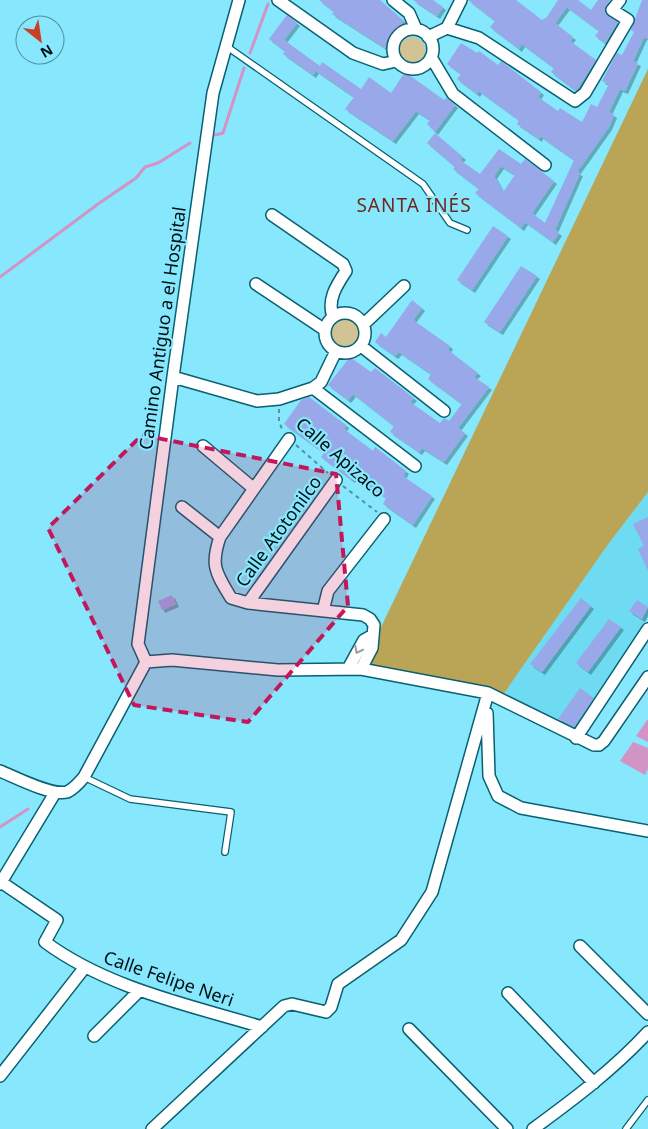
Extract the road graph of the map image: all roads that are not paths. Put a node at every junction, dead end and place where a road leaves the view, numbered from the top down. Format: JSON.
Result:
{"nodes":[{"id":1,"x":239,"y":0,"type":"edge"},
{"id":2,"x":278,"y":0,"type":"edge"},
{"id":3,"x":393,"y":0,"type":"edge"},
{"id":4,"x":461,"y":0,"type":"edge"},
{"id":5,"x":620,"y":0,"type":"edge"},
{"id":6,"x":447,"y":28,"type":"junction"},
{"id":7,"x":416,"y":29,"type":"junction"},
{"id":8,"x":428,"y":37,"type":"junction"},
{"id":9,"x":226,"y":46,"type":"junction"},
{"id":10,"x":431,"y":57,"type":"junction"},
{"id":11,"x":396,"y":61,"type":"junction"},
{"id":12,"x":545,"y":165,"type":"dead end"},
{"id":13,"x":272,"y":215,"type":"dead end"},
{"id":14,"x":467,"y":230,"type":"dead end"},
{"id":15,"x":256,"y":284,"type":"dead end"},
{"id":16,"x":404,"y":286,"type":"dead end"},
{"id":17,"x":333,"y":317,"type":"junction"},
{"id":18,"x":364,"y":324,"type":"junction"},
{"id":19,"x":325,"y":330,"type":"junction"},
{"id":20,"x":361,"y":346,"type":"junction"},
{"id":21,"x":336,"y":351,"type":"junction"},
{"id":22,"x":172,"y":377,"type":"junction"},
{"id":23,"x":312,"y":388,"type":"junction"},
{"id":24,"x":444,"y":411,"type":"dead end"},
{"id":25,"x":289,"y":439,"type":"road end"},
{"id":26,"x":203,"y":446,"type":"dead end"},
{"id":27,"x":415,"y":466,"type":"dead end"},
{"id":28,"x":336,"y":480,"type":"road end"},
{"id":29,"x":252,"y":488,"type":"junction"},
{"id":30,"x":182,"y":507,"type":"dead end"},
{"id":31,"x":384,"y":519,"type":"road end"},
{"id":32,"x":220,"y":537,"type":"junction"},
{"id":33,"x":248,"y":603,"type":"junction"},
{"id":34,"x":323,"y":611,"type":"junction"},
{"id":35,"x":648,"y":629,"type":"edge"},
{"id":36,"x":373,"y":634,"type":"junction"},
{"id":37,"x":146,"y":662,"type":"junction"},
{"id":38,"x":361,"y":669,"type":"junction"},
{"id":39,"x":348,"y":670,"type":"junction"},
{"id":40,"x":648,"y":677,"type":"edge"},
{"id":41,"x":488,"y":694,"type":"junction"},
{"id":42,"x":486,"y":706,"type":"junction"},
{"id":43,"x":576,"y":738,"type":"junction"},
{"id":44,"x":0,"y":772,"type":"edge"},
{"id":45,"x":84,"y":777,"type":"junction"},
{"id":46,"x":55,"y":792,"type":"junction"},
{"id":47,"x":648,"y":831,"type":"edge"},
{"id":48,"x":225,"y":852,"type":"dead end"},
{"id":49,"x":1,"y":883,"type":"edge"},
{"id":50,"x":580,"y":946,"type":"dead end"},
{"id":51,"x":85,"y":967,"type":"junction"},
{"id":52,"x":140,"y":990,"type":"junction"},
{"id":53,"x":508,"y":993,"type":"dead end"},
{"id":54,"x":648,"y":1014,"type":"edge"},
{"id":55,"x":262,"y":1027,"type":"junction"},
{"id":56,"x":409,"y":1029,"type":"dead end"},
{"id":57,"x":648,"y":1032,"type":"edge"},
{"id":58,"x":94,"y":1036,"type":"dead end"},
{"id":59,"x":0,"y":1076,"type":"edge"},
{"id":60,"x":594,"y":1083,"type":"junction"},
{"id":61,"x":648,"y":1100,"type":"edge"},
{"id":62,"x":152,"y":1129,"type":"edge"},
{"id":63,"x":507,"y":1129,"type":"edge"},
{"id":64,"x":533,"y":1129,"type":"edge"},
{"id":65,"x":626,"y":1129,"type":"edge"}],
"edges":[{"from":1,"to":9,"type":"street","name":"Camino Antiguo a el Hospital"},
{"from":2,"to":11,"type":"street"},
{"from":3,"to":7,"type":"street"},
{"from":4,"to":6,"type":"street"},
{"from":5,"to":6,"type":"street"},
{"from":6,"to":8,"type":"street"},
{"from":7,"to":8,"type":"street"},
{"from":7,"to":11,"type":"street"},
{"from":8,"to":10,"type":"street"},
{"from":9,"to":14,"type":"lane"},
{"from":9,"to":22,"type":"street","name":"Camino Antiguo a el Hospital"},
{"from":10,"to":11,"type":"street"},
{"from":10,"to":12,"type":"street"},
{"from":13,"to":17,"type":"street"},
{"from":15,"to":19,"type":"street"},
{"from":16,"to":18,"type":"street"},
{"from":17,"to":18,"type":"street"},
{"from":17,"to":19,"type":"street"},
{"from":18,"to":20,"type":"street"},
{"from":19,"to":21,"type":"street"},
{"from":20,"to":21,"type":"street"},
{"from":20,"to":24,"type":"street"},
{"from":21,"to":23,"type":"street"},
{"from":22,"to":23,"type":"street"},
{"from":22,"to":37,"type":"street","name":"Camino Antiguo a el Hospital"},
{"from":23,"to":27,"type":"street"},
{"from":25,"to":29,"type":"street"},
{"from":26,"to":29,"type":"street"},
{"from":28,"to":33,"type":"street","name":"Calle Atotonilco"},
{"from":29,"to":32,"type":"street"},
{"from":30,"to":32,"type":"street"},
{"from":31,"to":34,"type":"street","name":"Calle Apizaco"},
{"from":32,"to":33,"type":"street"},
{"from":33,"to":34,"type":"street"},
{"from":34,"to":36,"type":"street"},
{"from":35,"to":43,"type":"street"},
{"from":36,"to":38,"type":"street"},
{"from":36,"to":39,"type":"street","one_way":true},
{"from":37,"to":39,"type":"street"},
{"from":37,"to":45,"type":"street"},
{"from":38,"to":39,"type":"street"},
{"from":38,"to":41,"type":"street"},
{"from":40,"to":43,"type":"street"},
{"from":41,"to":42,"type":"street"},
{"from":41,"to":43,"type":"street"},
{"from":42,"to":47,"type":"street"},
{"from":42,"to":55,"type":"street"},
{"from":44,"to":46,"type":"street"},
{"from":45,"to":46,"type":"street"},
{"from":45,"to":48,"type":"lane"},
{"from":46,"to":49,"type":"street"},
{"from":49,"to":51,"type":"street","name":"Calle Felipe Neri"},
{"from":50,"to":54,"type":"street"},
{"from":51,"to":52,"type":"street","name":"Calle Felipe Neri"},
{"from":51,"to":59,"type":"street"},
{"from":52,"to":55,"type":"street","name":"Calle Felipe Neri"},
{"from":52,"to":58,"type":"street"},
{"from":53,"to":60,"type":"street"},
{"from":55,"to":62,"type":"street"},
{"from":56,"to":63,"type":"street"},
{"from":57,"to":60,"type":"street"},
{"from":60,"to":64,"type":"street"},
{"from":61,"to":65,"type":"lane"}]}
